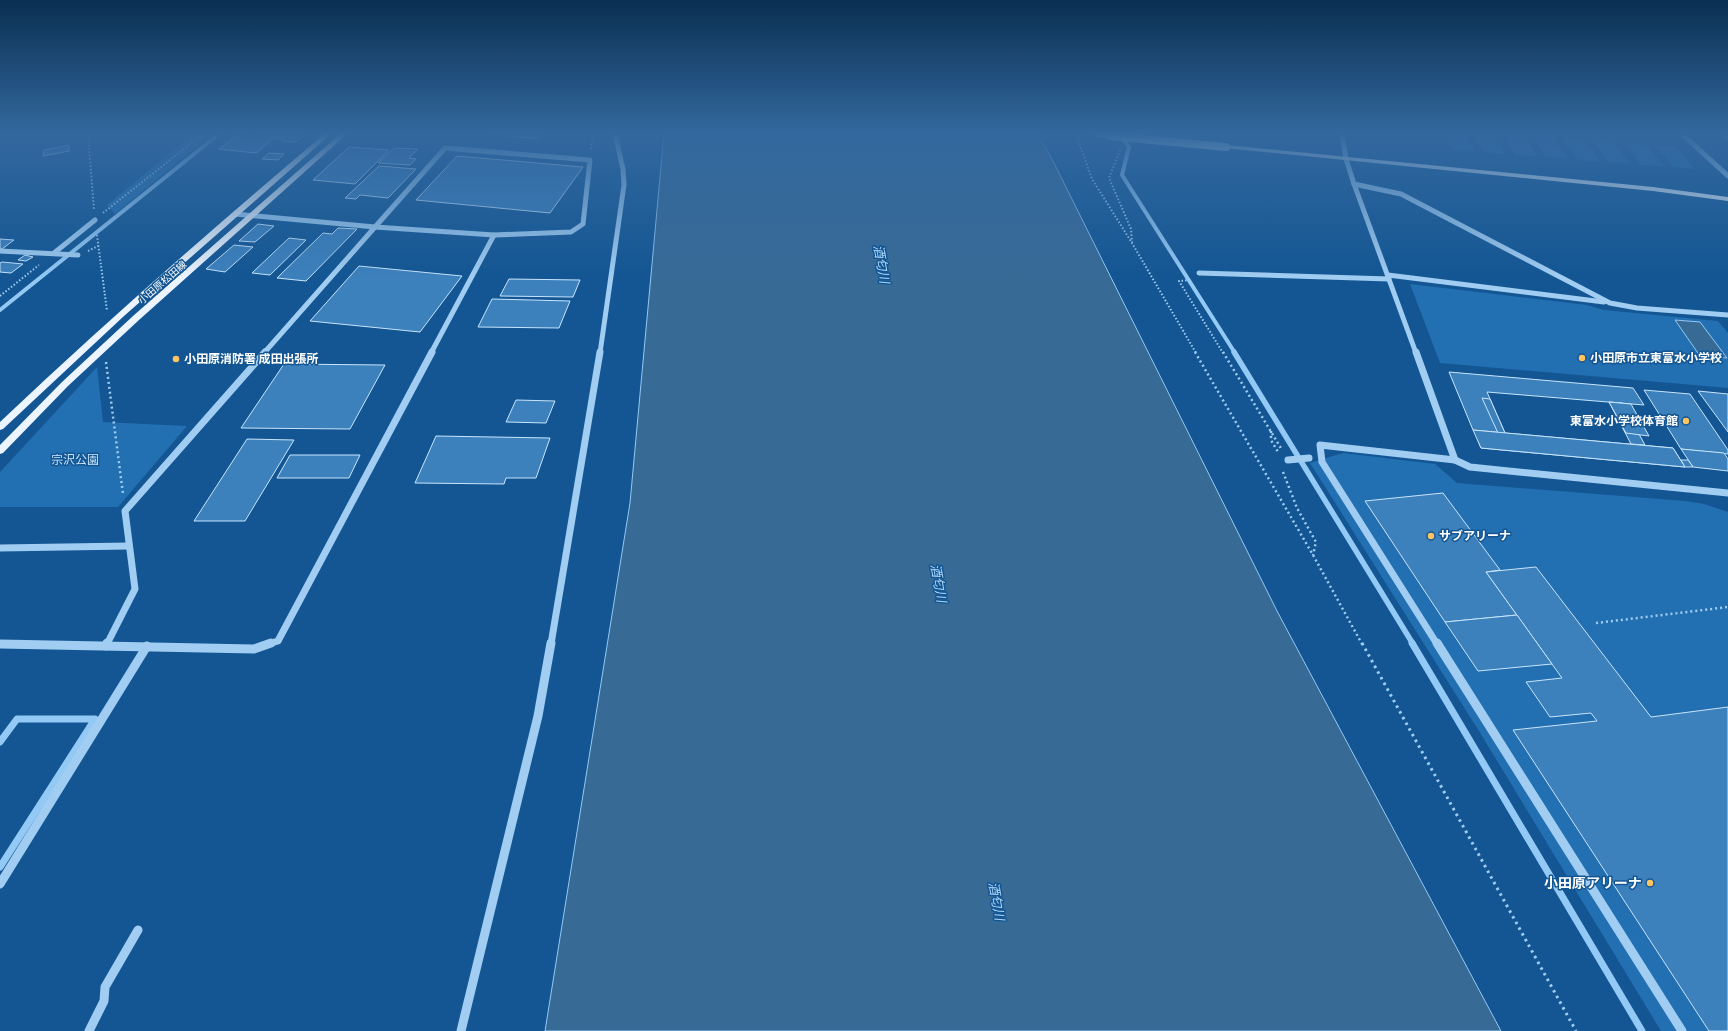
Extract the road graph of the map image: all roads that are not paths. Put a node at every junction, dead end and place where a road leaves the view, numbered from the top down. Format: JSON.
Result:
{"nodes":[{"id":1,"x":272,"y":182,"type":"edge"},
{"id":2,"x":289,"y":182,"type":"edge"},
{"id":3,"x":414,"y":182,"type":"edge"},
{"id":4,"x":588,"y":182,"type":"edge"},
{"id":5,"x":624,"y":182,"type":"edge"},
{"id":6,"x":1585,"y":182,"type":"edge"},
{"id":7,"x":1354,"y":184,"type":"joint"},
{"id":8,"x":1653,"y":189,"type":"junction"},
{"id":9,"x":1728,"y":192,"type":"edge"},
{"id":10,"x":1728,"y":199,"type":"edge"},
{"id":11,"x":235,"y":214,"type":"junction"},
{"id":12,"x":251,"y":216,"type":"junction"},
{"id":13,"x":95,"y":220,"type":"road end"},
{"id":14,"x":374,"y":227,"type":"junction"},
{"id":15,"x":494,"y":235,"type":"junction"},
{"id":16,"x":0,"y":251,"type":"edge"},
{"id":17,"x":54,"y":253,"type":"junction"},
{"id":18,"x":78,"y":255,"type":"dead end"},
{"id":19,"x":1200,"y":273,"type":"dead end"},
{"id":20,"x":1389,"y":277,"type":"junction"},
{"id":21,"x":1610,"y":303,"type":"junction"},
{"id":22,"x":1725,"y":314,"type":"edge"},
{"id":23,"x":1728,"y":322,"type":"edge"},
{"id":24,"x":0,"y":427,"type":"edge"},
{"id":25,"x":0,"y":451,"type":"edge"},
{"id":26,"x":1309,"y":458,"type":"dead end"},
{"id":27,"x":1288,"y":460,"type":"road end"},
{"id":28,"x":1455,"y":460,"type":"junction"},
{"id":29,"x":1728,"y":493,"type":"edge"},
{"id":30,"x":129,"y":546,"type":"junction"},
{"id":31,"x":0,"y":548,"type":"edge"},
{"id":32,"x":0,"y":644,"type":"edge"},
{"id":33,"x":106,"y":646,"type":"junction"},
{"id":34,"x":147,"y":646,"type":"junction"},
{"id":35,"x":0,"y":884,"type":"edge"},
{"id":36,"x":138,"y":930,"type":"dead end"},
{"id":37,"x":89,"y":1031,"type":"edge"},
{"id":38,"x":461,"y":1031,"type":"edge"},
{"id":39,"x":1682,"y":1031,"type":"edge"}],
"edges":[{"from":1,"to":11,"type":"main road","name":"小田原松田線"},
{"from":2,"to":12,"type":"main road","name":"小田原松田線"},
{"from":3,"to":14,"type":"street"},
{"from":4,"to":15,"type":"street"},
{"from":5,"to":38,"type":"street"},
{"from":6,"to":8,"type":"main road"},
{"from":7,"to":20,"type":"street"},
{"from":7,"to":21,"type":"street"},
{"from":8,"to":9,"type":"main road"},
{"from":8,"to":10,"type":"main road"},
{"from":11,"to":12,"type":"street"},
{"from":11,"to":24,"type":"main road","name":"小田原松田線"},
{"from":12,"to":14,"type":"street"},
{"from":12,"to":25,"type":"main road","name":"小田原松田線"},
{"from":13,"to":17,"type":"street"},
{"from":14,"to":15,"type":"street"},
{"from":14,"to":30,"type":"street"},
{"from":15,"to":34,"type":"street"},
{"from":16,"to":17,"type":"street"},
{"from":17,"to":18,"type":"street"},
{"from":19,"to":20,"type":"street"},
{"from":20,"to":21,"type":"street"},
{"from":20,"to":28,"type":"street"},
{"from":21,"to":22,"type":"street"},
{"from":22,"to":23,"type":"street"},
{"from":26,"to":27,"type":"street"},
{"from":28,"to":29,"type":"street"},
{"from":28,"to":39,"type":"street"},
{"from":30,"to":31,"type":"street"},
{"from":30,"to":33,"type":"street"},
{"from":32,"to":33,"type":"street"},
{"from":33,"to":34,"type":"street"},
{"from":34,"to":35,"type":"street"},
{"from":36,"to":37,"type":"street"}]}
